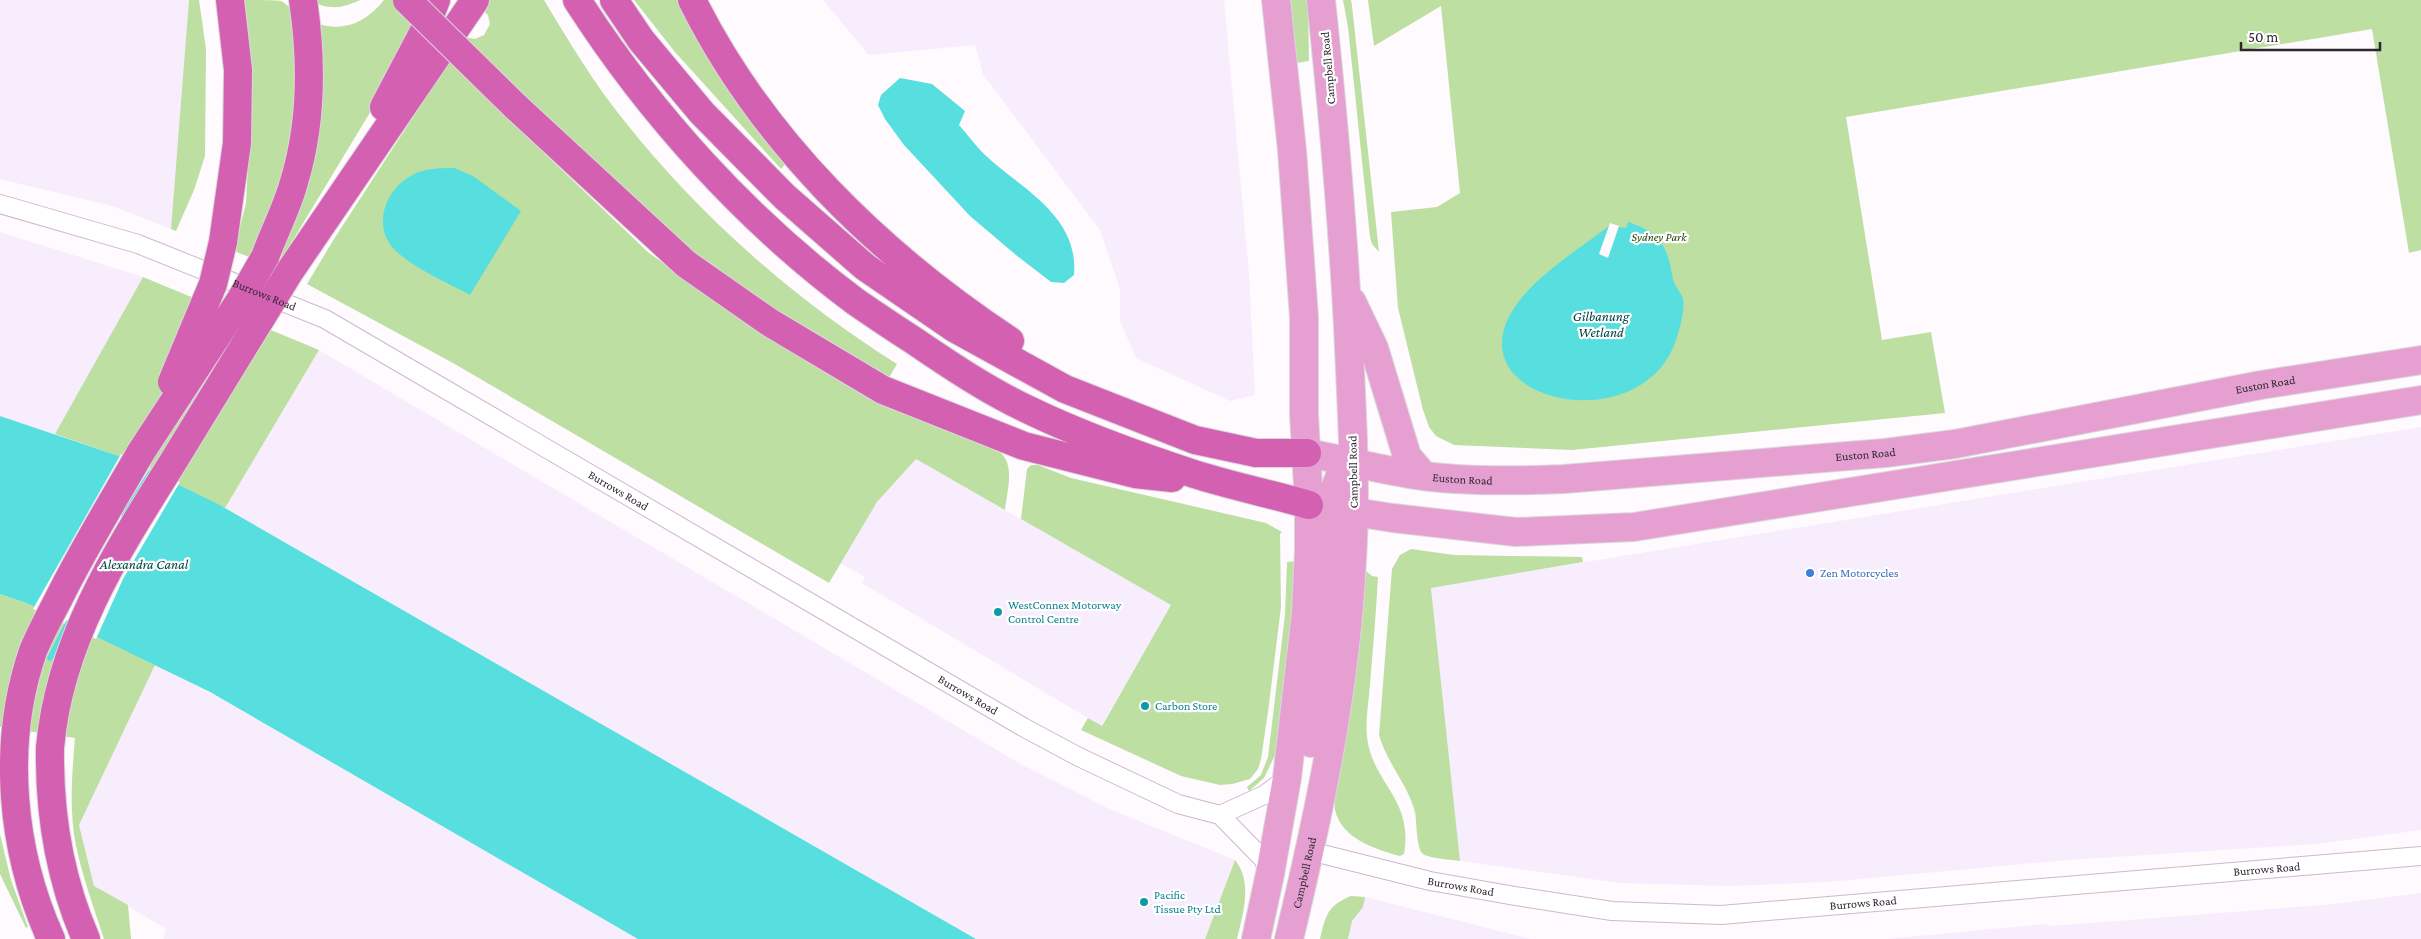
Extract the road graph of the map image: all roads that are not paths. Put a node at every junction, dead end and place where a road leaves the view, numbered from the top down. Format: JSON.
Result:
{"nodes":[{"id":1,"x":230,"y":0,"type":"edge"},
{"id":2,"x":303,"y":0,"type":"edge"},
{"id":3,"x":407,"y":0,"type":"edge"},
{"id":4,"x":436,"y":0,"type":"edge"},
{"id":5,"x":577,"y":0,"type":"edge"},
{"id":6,"x":614,"y":0,"type":"edge"},
{"id":7,"x":692,"y":0,"type":"edge"},
{"id":8,"x":1276,"y":0,"type":"edge"},
{"id":9,"x":1321,"y":0,"type":"edge"},
{"id":10,"x":471,"y":5,"type":"edge"},
{"id":11,"x":0,"y":204,"type":"edge"},
{"id":12,"x":290,"y":271,"type":"junction"},
{"id":13,"x":1347,"y":292,"type":"junction"},
{"id":14,"x":2421,"y":360,"type":"edge"},
{"id":15,"x":2421,"y":400,"type":"edge"},
{"id":16,"x":141,"y":452,"type":"junction"},
{"id":17,"x":1307,"y":452,"type":"junction"},
{"id":18,"x":1354,"y":462,"type":"junction"},
{"id":19,"x":1424,"y":476,"type":"junction"},
{"id":20,"x":1231,"y":485,"type":"junction"},
{"id":21,"x":1332,"y":509,"type":"junction"},
{"id":22,"x":1287,"y":778,"type":"junction"},
{"id":23,"x":1220,"y":815,"type":"junction"},
{"id":24,"x":1310,"y":851,"type":"junction"},
{"id":25,"x":2421,"y":856,"type":"edge"},
{"id":26,"x":1270,"y":874,"type":"junction"},
{"id":27,"x":51,"y":939,"type":"edge"},
{"id":28,"x":86,"y":939,"type":"edge"},
{"id":29,"x":1256,"y":939,"type":"edge"},
{"id":30,"x":1289,"y":939,"type":"edge"}],
"edges":[{"from":1,"to":16,"type":"highway","bridge":true},
{"from":2,"to":16,"type":"highway","bridge":true},
{"from":3,"to":20,"type":"highway","bridge":true},
{"from":4,"to":12,"type":"highway"},
{"from":5,"to":20,"type":"highway"},
{"from":6,"to":17,"type":"highway"},
{"from":7,"to":17,"type":"highway"},
{"from":8,"to":17,"type":"main road","name":"Campbell Road"},
{"from":9,"to":13,"type":"main road","name":"Campbell Road"},
{"from":10,"to":12,"type":"highway"},
{"from":11,"to":23,"type":"street","name":"Burrows Road"},
{"from":12,"to":28,"type":"highway","bridge":true},
{"from":13,"to":18,"type":"main road","name":"Campbell Road"},
{"from":13,"to":19,"type":"main road"},
{"from":14,"to":19,"type":"main road","name":"Euston Road"},
{"from":15,"to":21,"type":"main road"},
{"from":16,"to":27,"type":"highway"},
{"from":17,"to":18,"type":"main road","name":"Euston Road"},
{"from":17,"to":21,"type":"main road","name":"Campbell Road"},
{"from":18,"to":19,"type":"main road","name":"Euston Road"},
{"from":18,"to":21,"type":"main road","name":"Campbell Road"},
{"from":20,"to":21,"type":"highway"},
{"from":21,"to":22,"type":"main road","name":"Campbell Road"},
{"from":21,"to":24,"type":"main road","name":"Campbell Road"},
{"from":21,"to":26,"type":"main road"},
{"from":22,"to":23,"type":"street"},
{"from":22,"to":26,"type":"main road","name":"Campbell Road"},
{"from":23,"to":26,"type":"street"},
{"from":24,"to":25,"type":"street","name":"Burrows Road"},
{"from":24,"to":30,"type":"main road","name":"Campbell Road"},
{"from":26,"to":29,"type":"main road","name":"Campbell Road"}]}
